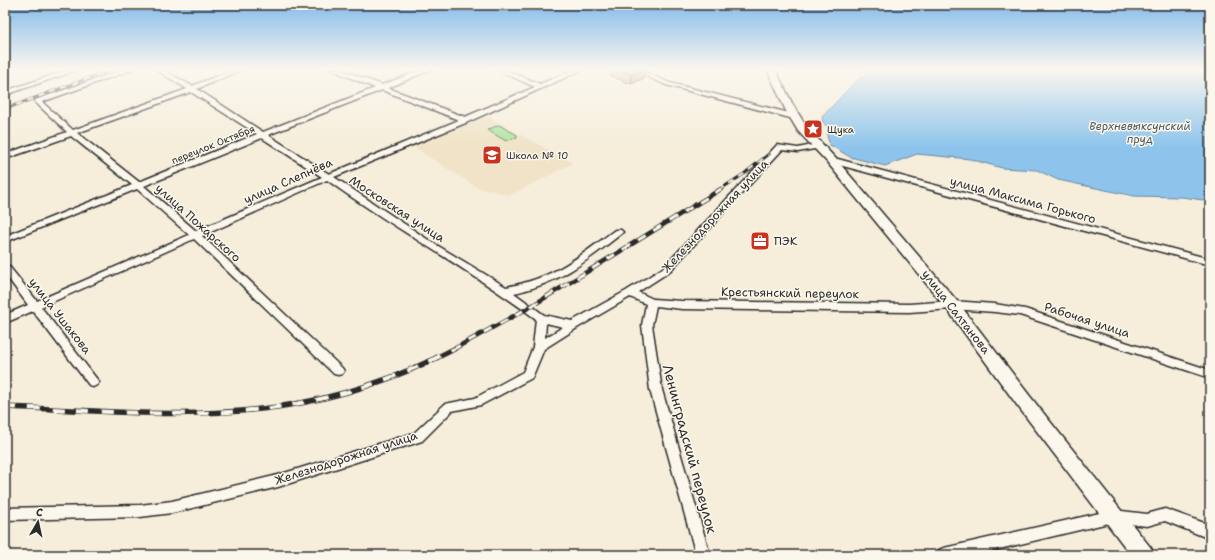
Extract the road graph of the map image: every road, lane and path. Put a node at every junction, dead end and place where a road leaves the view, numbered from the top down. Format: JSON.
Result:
{"nodes":[{"id":1,"x":54,"y":95,"type":"edge"},
{"id":2,"x":175,"y":95,"type":"edge"},
{"id":3,"x":201,"y":95,"type":"edge"},
{"id":4,"x":364,"y":95,"type":"edge"},
{"id":5,"x":401,"y":95,"type":"edge"},
{"id":6,"x":522,"y":95,"type":"edge"},
{"id":7,"x":710,"y":95,"type":"edge"},
{"id":8,"x":784,"y":95,"type":"edge"},
{"id":9,"x":794,"y":117,"type":"junction"},
{"id":10,"x":465,"y":120,"type":"junction"},
{"id":11,"x":72,"y":132,"type":"junction"},
{"id":12,"x":262,"y":135,"type":"junction"},
{"id":13,"x":817,"y":146,"type":"junction"},
{"id":14,"x":5,"y":157,"type":"edge"},
{"id":15,"x":831,"y":160,"type":"junction"},
{"id":16,"x":328,"y":176,"type":"junction"},
{"id":17,"x":138,"y":185,"type":"junction"},
{"id":18,"x":618,"y":232,"type":"dead end"},
{"id":19,"x":195,"y":235,"type":"junction"},
{"id":20,"x":5,"y":239,"type":"edge"},
{"id":21,"x":1210,"y":262,"type":"edge"},
{"id":22,"x":5,"y":267,"type":"edge"},
{"id":23,"x":505,"y":291,"type":"junction"},
{"id":24,"x":630,"y":293,"type":"junction"},
{"id":25,"x":651,"y":302,"type":"junction"},
{"id":26,"x":952,"y":305,"type":"junction"},
{"id":27,"x":35,"y":306,"type":"junction"},
{"id":28,"x":541,"y":318,"type":"junction"},
{"id":29,"x":5,"y":319,"type":"edge"},
{"id":30,"x":573,"y":325,"type":"junction"},
{"id":31,"x":539,"y":347,"type":"junction"},
{"id":32,"x":338,"y":371,"type":"dead end"},
{"id":33,"x":1210,"y":374,"type":"edge"},
{"id":34,"x":94,"y":382,"type":"dead end"},
{"id":35,"x":5,"y":514,"type":"edge"},
{"id":36,"x":1113,"y":516,"type":"junction"},
{"id":37,"x":1210,"y":532,"type":"edge"},
{"id":38,"x":703,"y":555,"type":"edge"},
{"id":39,"x":944,"y":555,"type":"edge"},
{"id":40,"x":1144,"y":555,"type":"edge"}],
"edges":[{"from":1,"to":11,"type":"street","name":"улица Пожарского"},
{"from":2,"to":11,"type":"street"},
{"from":3,"to":12,"type":"street","name":"Московская улица"},
{"from":4,"to":12,"type":"street","name":"переулок Октября"},
{"from":5,"to":10,"type":"street"},
{"from":6,"to":10,"type":"street","name":"улица Слепнёва"},
{"from":7,"to":9,"type":"street"},
{"from":8,"to":9,"type":"main road","name":"улица Салтанова"},
{"from":9,"to":13,"type":"main road","name":"улица Салтанова"},
{"from":10,"to":16,"type":"street","name":"улица Слепнёва"},
{"from":11,"to":14,"type":"street"},
{"from":11,"to":17,"type":"street","name":"улица Пожарского"},
{"from":12,"to":16,"type":"street","name":"Московская улица"},
{"from":12,"to":17,"type":"street","name":"переулок Октября"},
{"from":13,"to":15,"type":"main road","name":"улица Салтанова"},
{"from":13,"to":24,"type":"street","name":"Железнодорожная улица"},
{"from":15,"to":21,"type":"street","name":"улица Максима Горького"},
{"from":15,"to":26,"type":"main road","name":"улица Салтанова"},
{"from":16,"to":19,"type":"street","name":"улица Слепнёва"},
{"from":16,"to":23,"type":"street","name":"Московская улица"},
{"from":17,"to":19,"type":"street","name":"улица Пожарского"},
{"from":17,"to":20,"type":"street","name":"переулок Октября"},
{"from":18,"to":23,"type":"street"},
{"from":19,"to":27,"type":"street","name":"улица Слепнёва"},
{"from":19,"to":32,"type":"street","name":"улица Пожарского"},
{"from":22,"to":27,"type":"street","name":"улица Ушакова"},
{"from":23,"to":28,"type":"street","name":"Московская улица"},
{"from":24,"to":25,"type":"street","name":"Крестьянский переулок"},
{"from":24,"to":30,"type":"street","name":"Железнодорожная улица"},
{"from":25,"to":26,"type":"street","name":"Крестьянский переулок"},
{"from":25,"to":38,"type":"street","name":"Ленинградский переулок"},
{"from":26,"to":33,"type":"street","name":"Рабочая улица"},
{"from":26,"to":36,"type":"main road","name":"улица Салтанова"},
{"from":27,"to":29,"type":"street","name":"улица Слепнёва"},
{"from":27,"to":34,"type":"street","name":"улица Ушакова"},
{"from":28,"to":30,"type":"street"},
{"from":28,"to":31,"type":"street"},
{"from":30,"to":31,"type":"street","name":"Железнодорожная улица"},
{"from":31,"to":35,"type":"street","name":"Железнодорожная улица"},
{"from":36,"to":37,"type":"street"},
{"from":36,"to":39,"type":"street"},
{"from":36,"to":40,"type":"main road","name":"улица Салтанова"}]}
